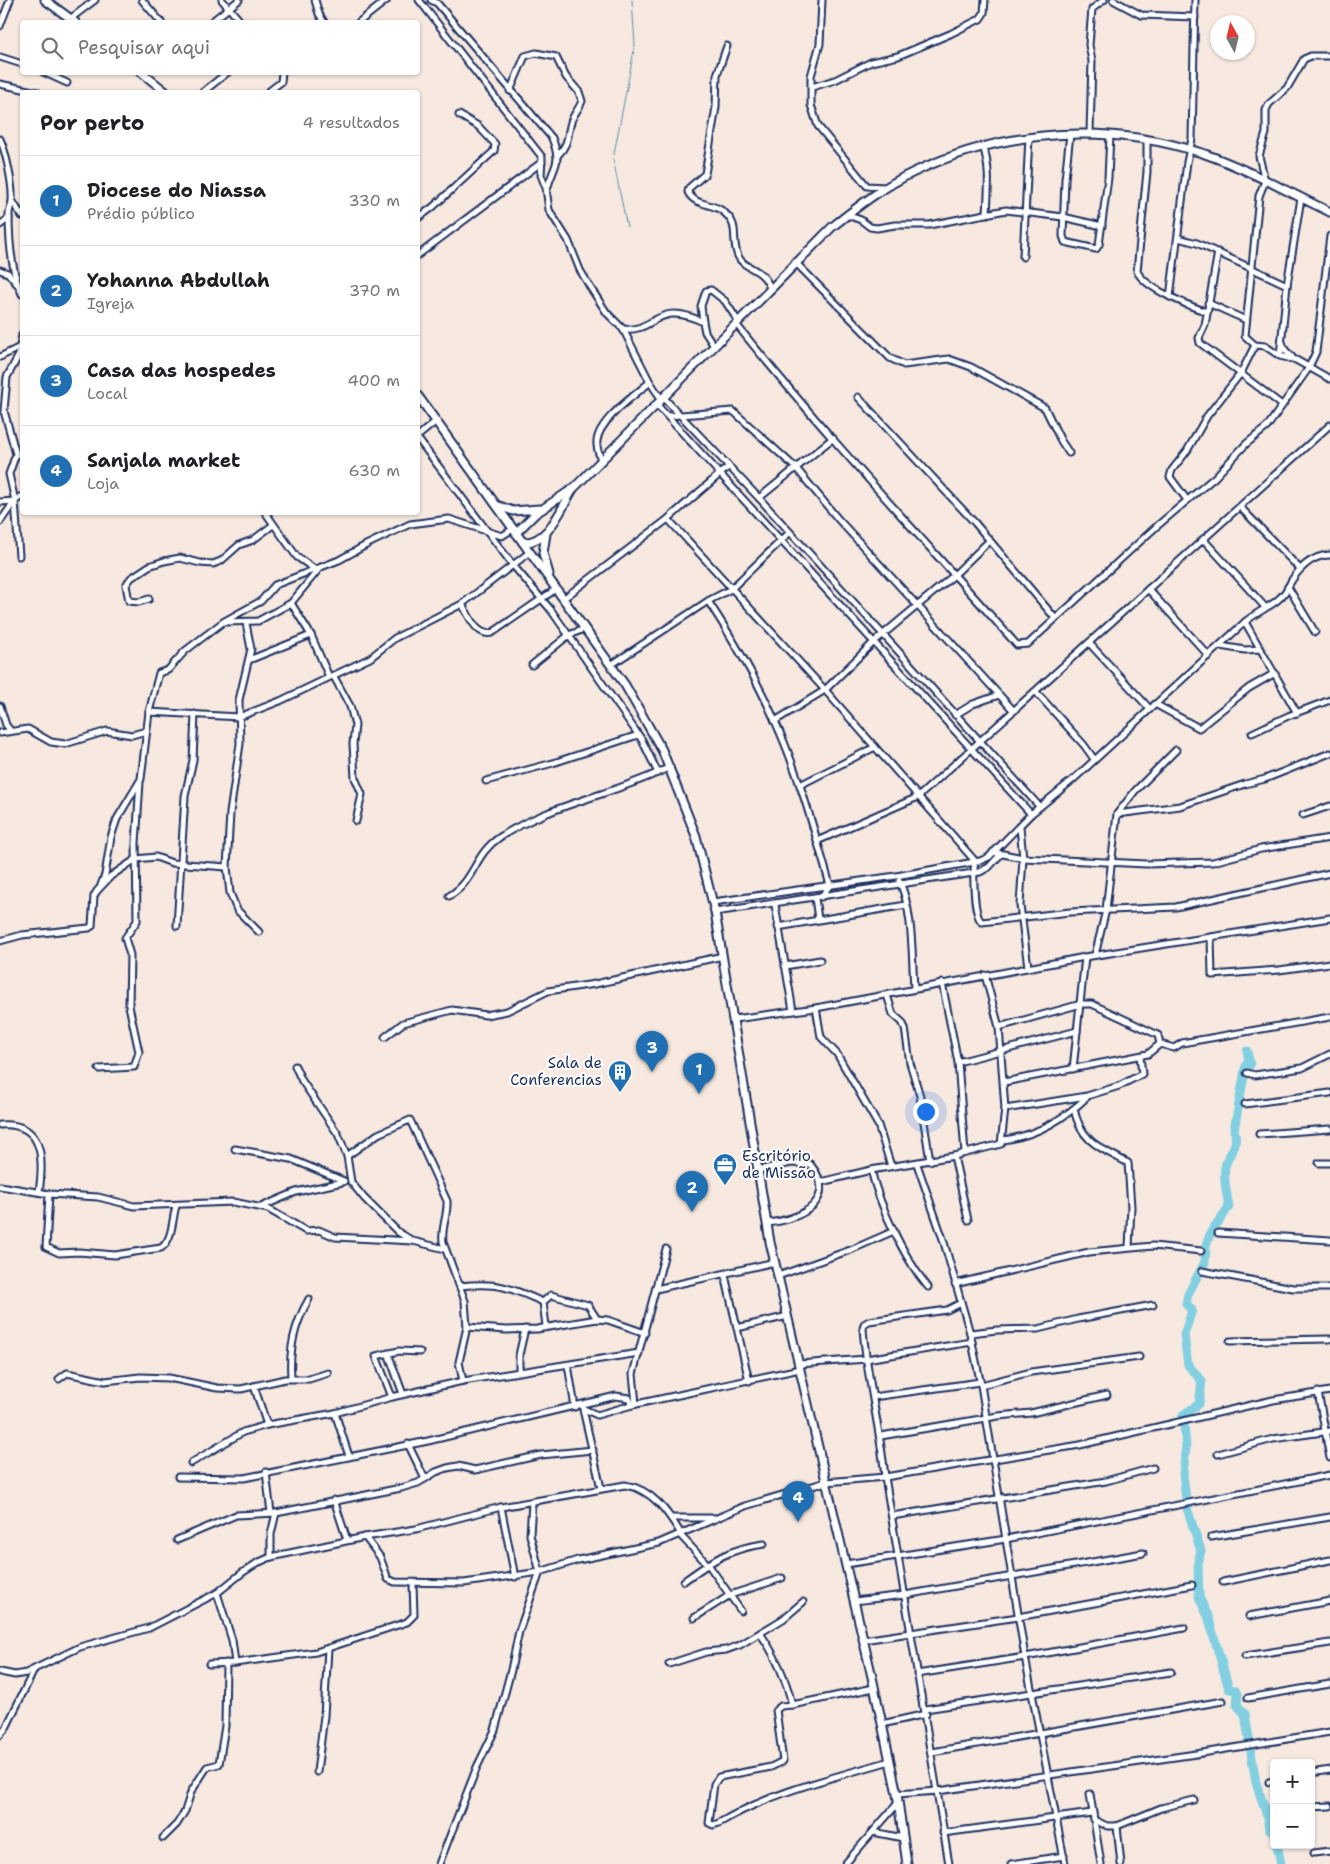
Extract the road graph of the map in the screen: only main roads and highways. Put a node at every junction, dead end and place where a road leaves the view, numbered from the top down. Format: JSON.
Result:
{"nodes":[{"id":1,"x":45,"y":0,"type":"edge"},
{"id":2,"x":72,"y":20,"type":"edge"},
{"id":3,"x":145,"y":75,"type":"edge"},
{"id":4,"x":164,"y":90,"type":"edge"},
{"id":5,"x":1330,"y":212,"type":"edge"},
{"id":6,"x":420,"y":399,"type":"edge"},
{"id":7,"x":574,"y":488,"type":"junction"},
{"id":8,"x":496,"y":505,"type":"junction"},
{"id":9,"x":544,"y":509,"type":"junction"},
{"id":10,"x":515,"y":531,"type":"junction"},
{"id":11,"x":546,"y":533,"type":"junction"},
{"id":12,"x":523,"y":542,"type":"junction"},
{"id":13,"x":554,"y":586,"type":"junction"},
{"id":14,"x":907,"y":1864,"type":"edge"}],
"edges":[{"from":1,"to":2,"type":"main road"},
{"from":3,"to":4,"type":"main road"},
{"from":5,"to":7,"type":"main road"},
{"from":6,"to":8,"type":"main road"},
{"from":7,"to":9,"type":"main road"},
{"from":7,"to":11,"type":"main road"},
{"from":8,"to":9,"type":"main road"},
{"from":8,"to":10,"type":"main road"},
{"from":9,"to":10,"type":"main road"},
{"from":10,"to":12,"type":"main road"},
{"from":11,"to":12,"type":"main road"},
{"from":11,"to":13,"type":"main road"},
{"from":12,"to":13,"type":"main road"},
{"from":13,"to":14,"type":"main road"}]}
